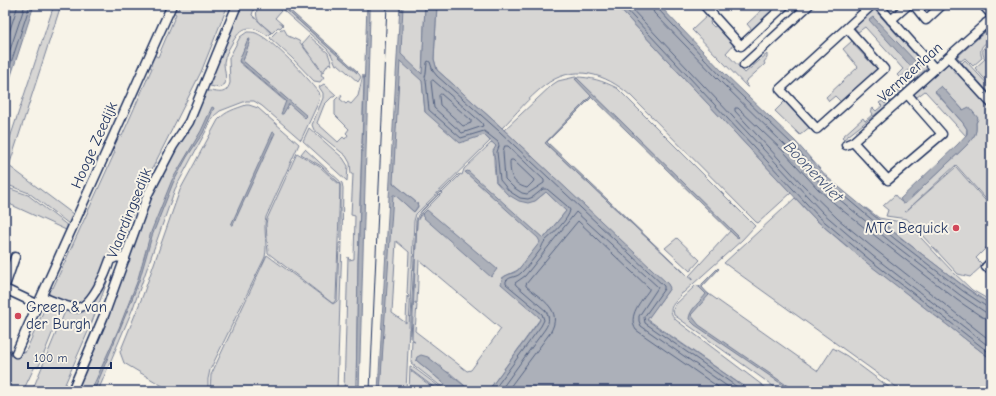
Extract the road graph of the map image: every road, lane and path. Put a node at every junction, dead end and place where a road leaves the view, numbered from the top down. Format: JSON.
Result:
{"nodes":[{"id":1,"x":172,"y":5,"type":"edge"},
{"id":2,"x":237,"y":5,"type":"edge"},
{"id":3,"x":704,"y":5,"type":"edge"},
{"id":4,"x":785,"y":5,"type":"edge"},
{"id":5,"x":809,"y":5,"type":"edge"},
{"id":6,"x":872,"y":5,"type":"edge"},
{"id":7,"x":878,"y":5,"type":"edge"},
{"id":8,"x":908,"y":5,"type":"edge"},
{"id":9,"x":914,"y":5,"type":"edge"},
{"id":10,"x":942,"y":5,"type":"edge"},
{"id":11,"x":983,"y":5,"type":"edge"},
{"id":12,"x":991,"y":14,"type":"edge"},
{"id":13,"x":891,"y":20,"type":"junction"},
{"id":14,"x":989,"y":24,"type":"edge"},
{"id":15,"x":847,"y":28,"type":"junction"},
{"id":16,"x":949,"y":57,"type":"junction"},
{"id":17,"x":744,"y":65,"type":"dead end"},
{"id":18,"x":935,"y":68,"type":"junction"},
{"id":19,"x":906,"y":94,"type":"junction"},
{"id":20,"x":991,"y":103,"type":"edge"},
{"id":21,"x":15,"y":257,"type":"dead end"},
{"id":22,"x":124,"y":262,"type":"junction"},
{"id":23,"x":5,"y":286,"type":"edge"},
{"id":24,"x":5,"y":289,"type":"edge"},
{"id":25,"x":40,"y":301,"type":"junction"},
{"id":26,"x":16,"y":353,"type":"dead end"},
{"id":27,"x":72,"y":391,"type":"edge"}],
"edges":[{"from":1,"to":25,"type":"street","name":"Hooge Zeedijk"},
{"from":2,"to":22,"type":"street","name":"Vlaardingsedijk"},
{"from":3,"to":4,"type":"street"},
{"from":5,"to":17,"type":"street"},
{"from":6,"to":15,"type":"street"},
{"from":7,"to":13,"type":"street"},
{"from":8,"to":13,"type":"street"},
{"from":9,"to":10,"type":"street"},
{"from":11,"to":12,"type":"street"},
{"from":13,"to":18,"type":"street"},
{"from":14,"to":16,"type":"street","name":"Vermeerlaan"},
{"from":15,"to":15,"type":"street"},
{"from":16,"to":18,"type":"street","name":"Vermeerlaan"},
{"from":16,"to":20,"type":"street"},
{"from":18,"to":19,"type":"street","name":"Vermeerlaan"},
{"from":19,"to":19,"type":"street","name":"Vermeerlaan"},
{"from":21,"to":23,"type":"street"},
{"from":22,"to":25,"type":"street"},
{"from":22,"to":27,"type":"street","name":"Vlaardingsedijk"},
{"from":24,"to":25,"type":"street"},
{"from":25,"to":26,"type":"street","name":"Hooge Zeedijk"}]}
